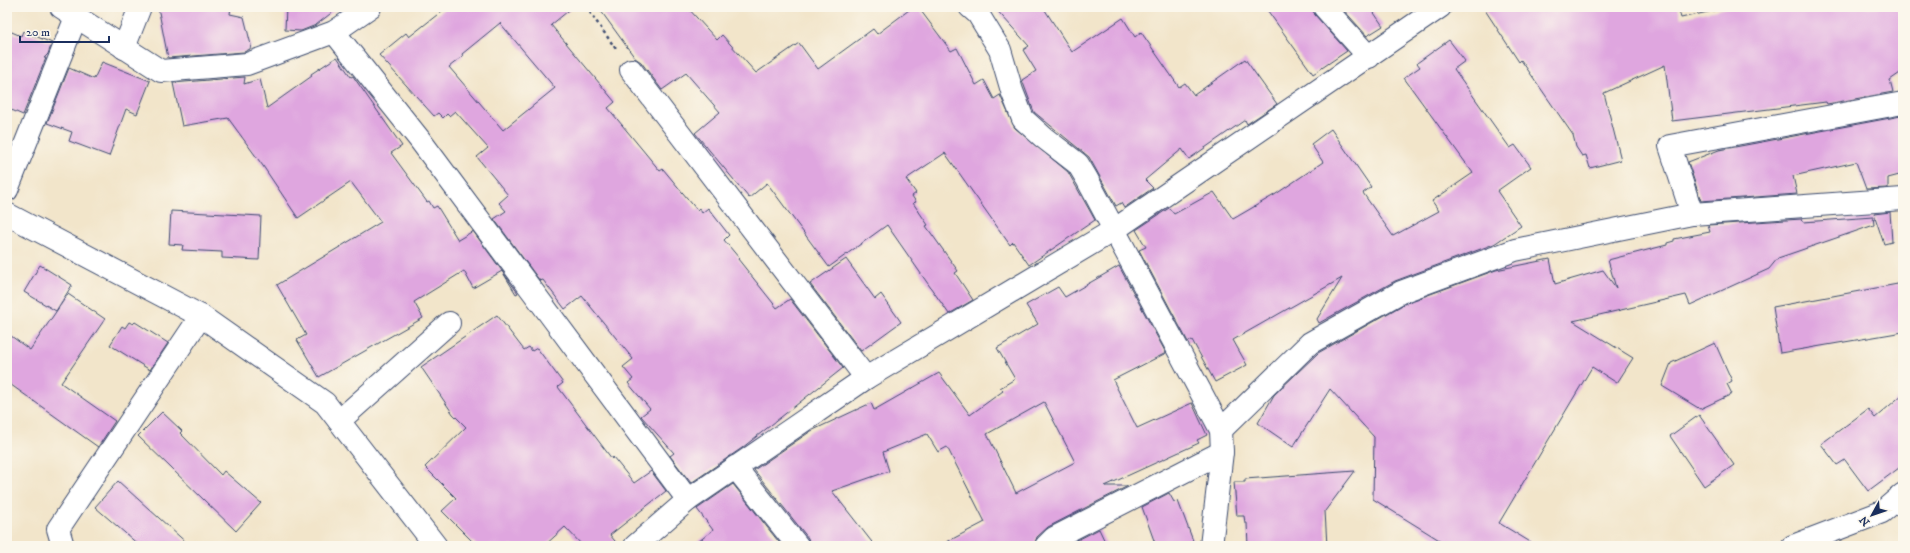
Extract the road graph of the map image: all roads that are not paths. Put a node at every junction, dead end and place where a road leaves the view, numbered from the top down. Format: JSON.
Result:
{"nodes":[{"id":1,"x":140,"y":7,"type":"edge"},
{"id":2,"x":370,"y":7,"type":"edge"},
{"id":3,"x":970,"y":7,"type":"edge"},
{"id":4,"x":1324,"y":7,"type":"edge"},
{"id":5,"x":1440,"y":7,"type":"edge"},
{"id":6,"x":68,"y":12,"type":"edge"},
{"id":7,"x":334,"y":32,"type":"junction"},
{"id":8,"x":124,"y":48,"type":"junction"},
{"id":9,"x":1369,"y":57,"type":"junction"},
{"id":10,"x":631,"y":70,"type":"road end"},
{"id":11,"x":1903,"y":103,"type":"edge"},
{"id":12,"x":7,"y":190,"type":"edge"},
{"id":13,"x":1903,"y":198,"type":"edge"},
{"id":14,"x":7,"y":214,"type":"edge"},
{"id":15,"x":1692,"y":214,"type":"junction"},
{"id":16,"x":1114,"y":230,"type":"junction"},
{"id":17,"x":201,"y":316,"type":"junction"},
{"id":18,"x":449,"y":323,"type":"dead end"},
{"id":19,"x":866,"y":378,"type":"junction"},
{"id":20,"x":339,"y":421,"type":"junction"},
{"id":21,"x":1221,"y":430,"type":"junction"},
{"id":22,"x":1222,"y":452,"type":"junction"},
{"id":23,"x":735,"y":466,"type":"junction"},
{"id":24,"x":1903,"y":494,"type":"edge"},
{"id":25,"x":688,"y":500,"type":"junction"},
{"id":26,"x":63,"y":546,"type":"edge"},
{"id":27,"x":436,"y":546,"type":"edge"},
{"id":28,"x":635,"y":546,"type":"edge"},
{"id":29,"x":798,"y":546,"type":"edge"},
{"id":30,"x":1046,"y":546,"type":"edge"},
{"id":31,"x":1210,"y":546,"type":"edge"},
{"id":32,"x":1793,"y":546,"type":"edge"}],
"edges":[{"from":1,"to":8,"type":"street"},
{"from":2,"to":7,"type":"street"},
{"from":3,"to":16,"type":"street"},
{"from":4,"to":9,"type":"street"},
{"from":5,"to":9,"type":"street"},
{"from":6,"to":8,"type":"street"},
{"from":6,"to":12,"type":"street"},
{"from":7,"to":8,"type":"street"},
{"from":7,"to":25,"type":"street"},
{"from":9,"to":16,"type":"street"},
{"from":10,"to":19,"type":"street"},
{"from":11,"to":15,"type":"street"},
{"from":13,"to":15,"type":"street"},
{"from":14,"to":17,"type":"street"},
{"from":15,"to":21,"type":"street"},
{"from":16,"to":19,"type":"street"},
{"from":16,"to":21,"type":"street"},
{"from":17,"to":20,"type":"street"},
{"from":17,"to":26,"type":"street"},
{"from":18,"to":20,"type":"street"},
{"from":19,"to":23,"type":"street"},
{"from":20,"to":27,"type":"street"},
{"from":21,"to":22,"type":"street"},
{"from":22,"to":30,"type":"street"},
{"from":22,"to":31,"type":"street"},
{"from":23,"to":25,"type":"street"},
{"from":23,"to":29,"type":"street"},
{"from":24,"to":32,"type":"street"},
{"from":25,"to":28,"type":"street"}]}
